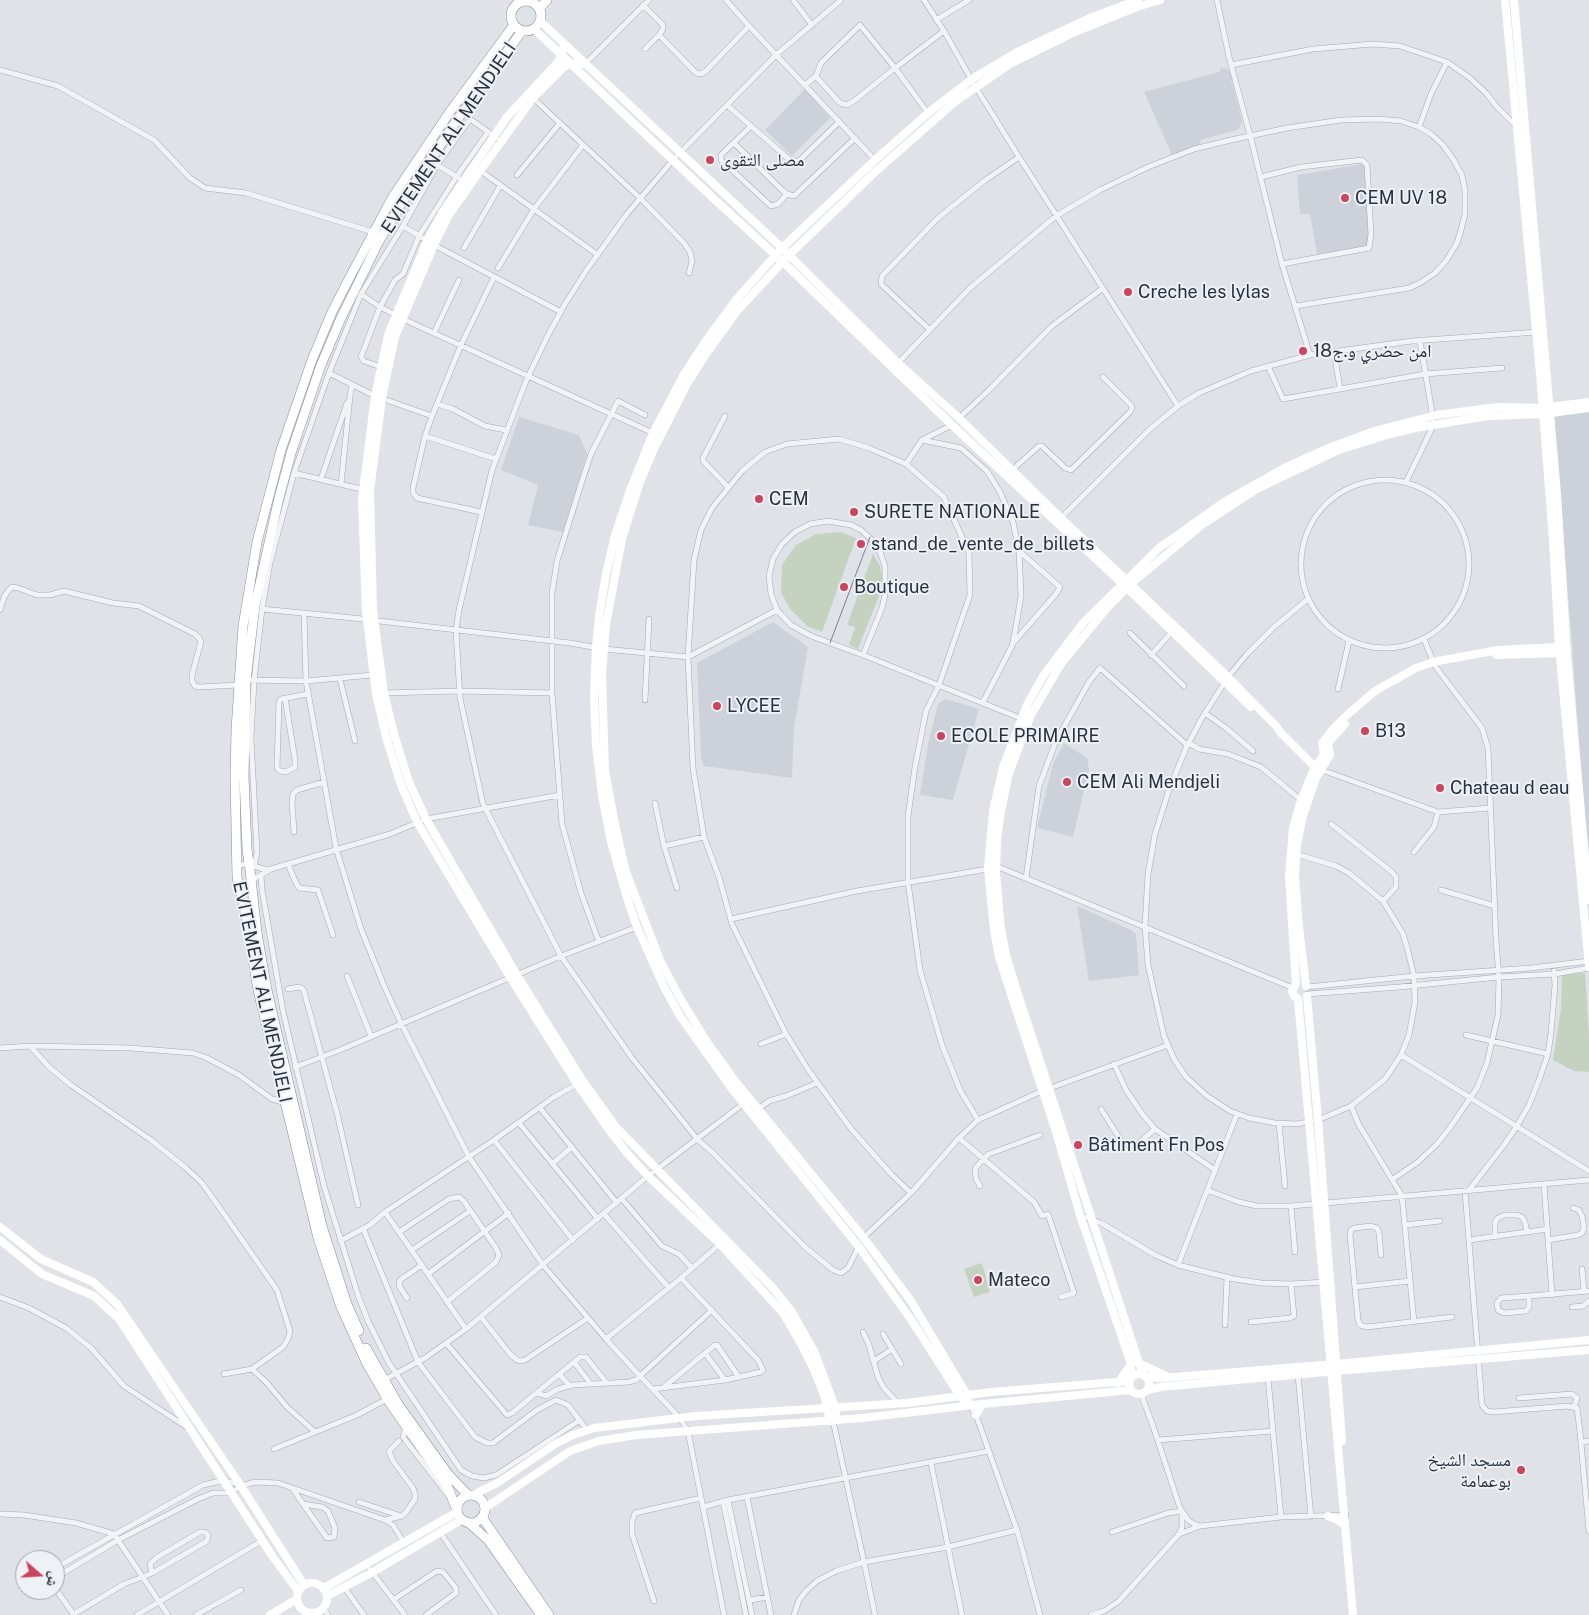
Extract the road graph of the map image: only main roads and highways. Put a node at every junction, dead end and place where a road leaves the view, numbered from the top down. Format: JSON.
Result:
{"nodes":[{"id":1,"x":547,"y":0,"type":"edge"},
{"id":2,"x":1138,"y":0,"type":"edge"},
{"id":3,"x":1160,"y":0,"type":"edge"},
{"id":4,"x":1504,"y":0,"type":"edge"},
{"id":5,"x":1514,"y":0,"type":"edge"},
{"id":6,"x":536,"y":4,"type":"edge"},
{"id":7,"x":537,"y":25,"type":"junction"},
{"id":8,"x":518,"y":28,"type":"junction"},
{"id":9,"x":564,"y":45,"type":"junction"},
{"id":10,"x":562,"y":55,"type":"junction"},
{"id":11,"x":571,"y":63,"type":"junction"},
{"id":12,"x":585,"y":64,"type":"junction"},
{"id":13,"x":974,"y":83,"type":"junction"},
{"id":14,"x":530,"y":96,"type":"junction"},
{"id":15,"x":782,"y":248,"type":"junction"},
{"id":16,"x":776,"y":256,"type":"junction"},
{"id":17,"x":786,"y":259,"type":"junction"},
{"id":18,"x":399,"y":316,"type":"junction"},
{"id":19,"x":1540,"y":332,"type":"junction"},
{"id":20,"x":379,"y":397,"type":"junction"},
{"id":21,"x":1589,"y":402,"type":"edge"},
{"id":22,"x":1589,"y":408,"type":"edge"},
{"id":23,"x":1546,"y":411,"type":"junction"},
{"id":24,"x":1059,"y":521,"type":"junction"},
{"id":25,"x":1126,"y":584,"type":"junction"},
{"id":26,"x":600,"y":648,"type":"junction"},
{"id":27,"x":1562,"y":650,"type":"junction"},
{"id":28,"x":376,"y":679,"type":"junction"},
{"id":29,"x":1227,"y":680,"type":"junction"},
{"id":30,"x":1319,"y":768,"type":"junction"},
{"id":31,"x":1589,"y":900,"type":"edge"},
{"id":32,"x":1589,"y":962,"type":"edge"},
{"id":33,"x":1589,"y":968,"type":"edge"},
{"id":34,"x":513,"y":976,"type":"junction"},
{"id":35,"x":1294,"y":986,"type":"junction"},
{"id":36,"x":1307,"y":991,"type":"junction"},
{"id":37,"x":1298,"y":999,"type":"junction"},
{"id":38,"x":710,"y":1052,"type":"junction"},
{"id":39,"x":580,"y":1083,"type":"junction"},
{"id":40,"x":1046,"y":1090,"type":"junction"},
{"id":41,"x":1320,"y":1204,"type":"junction"},
{"id":42,"x":0,"y":1227,"type":"edge"},
{"id":43,"x":0,"y":1240,"type":"edge"},
{"id":44,"x":723,"y":1241,"type":"junction"},
{"id":45,"x":1589,"y":1340,"type":"edge"},
{"id":46,"x":1589,"y":1350,"type":"edge"},
{"id":47,"x":1478,"y":1355,"type":"junction"},
{"id":48,"x":1134,"y":1363,"type":"junction"},
{"id":49,"x":1333,"y":1368,"type":"junction"},
{"id":50,"x":1144,"y":1376,"type":"junction"},
{"id":51,"x":1171,"y":1377,"type":"junction"},
{"id":52,"x":1131,"y":1379,"type":"junction"},
{"id":53,"x":1118,"y":1383,"type":"junction"},
{"id":54,"x":1131,"y":1390,"type":"junction"},
{"id":55,"x":1144,"y":1392,"type":"junction"},
{"id":56,"x":963,"y":1395,"type":"junction"},
{"id":57,"x":982,"y":1404,"type":"junction"},
{"id":58,"x":969,"y":1405,"type":"junction"},
{"id":59,"x":832,"y":1407,"type":"junction"},
{"id":60,"x":976,"y":1415,"type":"road end"},
{"id":61,"x":834,"y":1422,"type":"junction"},
{"id":62,"x":470,"y":1495,"type":"junction"},
{"id":63,"x":483,"y":1512,"type":"junction"},
{"id":64,"x":1345,"y":1515,"type":"junction"},
{"id":65,"x":461,"y":1516,"type":"junction"},
{"id":66,"x":1328,"y":1516,"type":"road end"},
{"id":67,"x":1344,"y":1525,"type":"junction"},
{"id":68,"x":300,"y":1592,"type":"junction"},
{"id":69,"x":325,"y":1592,"type":"junction"},
{"id":70,"x":302,"y":1610,"type":"junction"},
{"id":71,"x":326,"y":1611,"type":"edge"},
{"id":72,"x":311,"y":1614,"type":"edge"},
{"id":73,"x":270,"y":1615,"type":"edge"},
{"id":74,"x":294,"y":1615,"type":"edge"},
{"id":75,"x":541,"y":1615,"type":"edge"},
{"id":76,"x":549,"y":1615,"type":"edge"},
{"id":77,"x":1352,"y":1615,"type":"edge"},
{"id":78,"x":1357,"y":1615,"type":"edge"}],
"edges":[{"from":1,"to":6,"type":"highway"},
{"from":2,"to":13,"type":"main road"},
{"from":3,"to":13,"type":"main road"},
{"from":4,"to":19,"type":"main road"},
{"from":5,"to":19,"type":"main road"},
{"from":6,"to":7,"type":"highway"},
{"from":6,"to":8,"type":"highway"},
{"from":7,"to":8,"type":"highway"},
{"from":7,"to":9,"type":"main road"},
{"from":7,"to":10,"type":"main road"},
{"from":8,"to":62,"type":"highway","name":"EVITEMENT ALI MENDJELI"},
{"from":8,"to":65,"type":"highway","name":"EVITEMENT ALI MENDJELI"},
{"from":9,"to":10,"type":"main road"},
{"from":9,"to":12,"type":"main road"},
{"from":10,"to":11,"type":"main road"},
{"from":10,"to":14,"type":"main road"},
{"from":11,"to":12,"type":"main road"},
{"from":11,"to":14,"type":"main road"},
{"from":11,"to":16,"type":"main road"},
{"from":12,"to":15,"type":"main road"},
{"from":13,"to":15,"type":"main road"},
{"from":13,"to":17,"type":"main road"},
{"from":14,"to":18,"type":"main road"},
{"from":15,"to":16,"type":"main road"},
{"from":15,"to":17,"type":"main road"},
{"from":16,"to":17,"type":"main road"},
{"from":16,"to":26,"type":"main road"},
{"from":17,"to":24,"type":"main road"},
{"from":17,"to":24,"type":"main road"},
{"from":17,"to":26,"type":"main road"},
{"from":18,"to":20,"type":"main road"},
{"from":18,"to":20,"type":"main road"},
{"from":19,"to":23,"type":"main road"},
{"from":20,"to":28,"type":"main road"},
{"from":21,"to":23,"type":"main road"},
{"from":22,"to":23,"type":"main road"},
{"from":23,"to":25,"type":"main road"},
{"from":23,"to":25,"type":"main road"},
{"from":23,"to":27,"type":"main road"},
{"from":24,"to":25,"type":"main road"},
{"from":25,"to":29,"type":"main road"},
{"from":25,"to":29,"type":"main road"},
{"from":25,"to":40,"type":"main road"},
{"from":26,"to":38,"type":"main road"},
{"from":26,"to":38,"type":"main road"},
{"from":27,"to":30,"type":"main road"},
{"from":27,"to":31,"type":"main road"},
{"from":27,"to":32,"type":"main road"},
{"from":28,"to":34,"type":"main road"},
{"from":28,"to":34,"type":"main road"},
{"from":29,"to":30,"type":"main road"},
{"from":30,"to":35,"type":"main road"},
{"from":30,"to":36,"type":"main road"},
{"from":32,"to":33,"type":"main road"},
{"from":34,"to":39,"type":"main road"},
{"from":35,"to":36,"type":"main road"},
{"from":35,"to":37,"type":"main road"},
{"from":36,"to":37,"type":"main road"},
{"from":36,"to":41,"type":"main road"},
{"from":37,"to":41,"type":"main road"},
{"from":38,"to":56,"type":"main road"},
{"from":38,"to":56,"type":"main road"},
{"from":39,"to":44,"type":"main road"},
{"from":39,"to":44,"type":"main road"},
{"from":40,"to":48,"type":"main road"},
{"from":40,"to":48,"type":"main road"},
{"from":41,"to":49,"type":"main road"},
{"from":42,"to":68,"type":"main road"},
{"from":43,"to":68,"type":"main road"},
{"from":44,"to":59,"type":"main road"},
{"from":45,"to":47,"type":"main road"},
{"from":46,"to":47,"type":"main road"},
{"from":47,"to":49,"type":"main road"},
{"from":48,"to":50,"type":"main road"},
{"from":48,"to":51,"type":"main road"},
{"from":48,"to":52,"type":"main road"},
{"from":48,"to":53,"type":"main road"},
{"from":49,"to":51,"type":"main road"},
{"from":49,"to":55,"type":"main road"},
{"from":49,"to":64,"type":"main road"},
{"from":50,"to":51,"type":"main road"},
{"from":50,"to":52,"type":"main road"},
{"from":50,"to":55,"type":"main road"},
{"from":52,"to":53,"type":"main road"},
{"from":52,"to":54,"type":"main road"},
{"from":53,"to":56,"type":"main road"},
{"from":54,"to":55,"type":"main road"},
{"from":54,"to":57,"type":"main road"},
{"from":56,"to":58,"type":"main road"},
{"from":56,"to":59,"type":"main road"},
{"from":57,"to":58,"type":"main road"},
{"from":57,"to":60,"type":"main road"},
{"from":58,"to":61,"type":"main road"},
{"from":59,"to":61,"type":"main road"},
{"from":59,"to":62,"type":"main road"},
{"from":61,"to":63,"type":"main road"},
{"from":62,"to":63,"type":"highway"},
{"from":62,"to":65,"type":"highway"},
{"from":63,"to":65,"type":"highway"},
{"from":63,"to":76,"type":"highway"},
{"from":64,"to":67,"type":"main road"},
{"from":64,"to":78,"type":"main road"},
{"from":65,"to":69,"type":"main road"},
{"from":65,"to":69,"type":"main road"},
{"from":65,"to":75,"type":"highway","name":"EVITEMENT ALI MENDJELI"},
{"from":66,"to":67,"type":"main road"},
{"from":67,"to":77,"type":"main road"},
{"from":68,"to":69,"type":"main road"},
{"from":68,"to":70,"type":"main road"},
{"from":68,"to":73,"type":"main road"},
{"from":69,"to":71,"type":"main road"},
{"from":70,"to":72,"type":"main road"},
{"from":70,"to":74,"type":"main road"},
{"from":71,"to":72,"type":"main road"}]}
